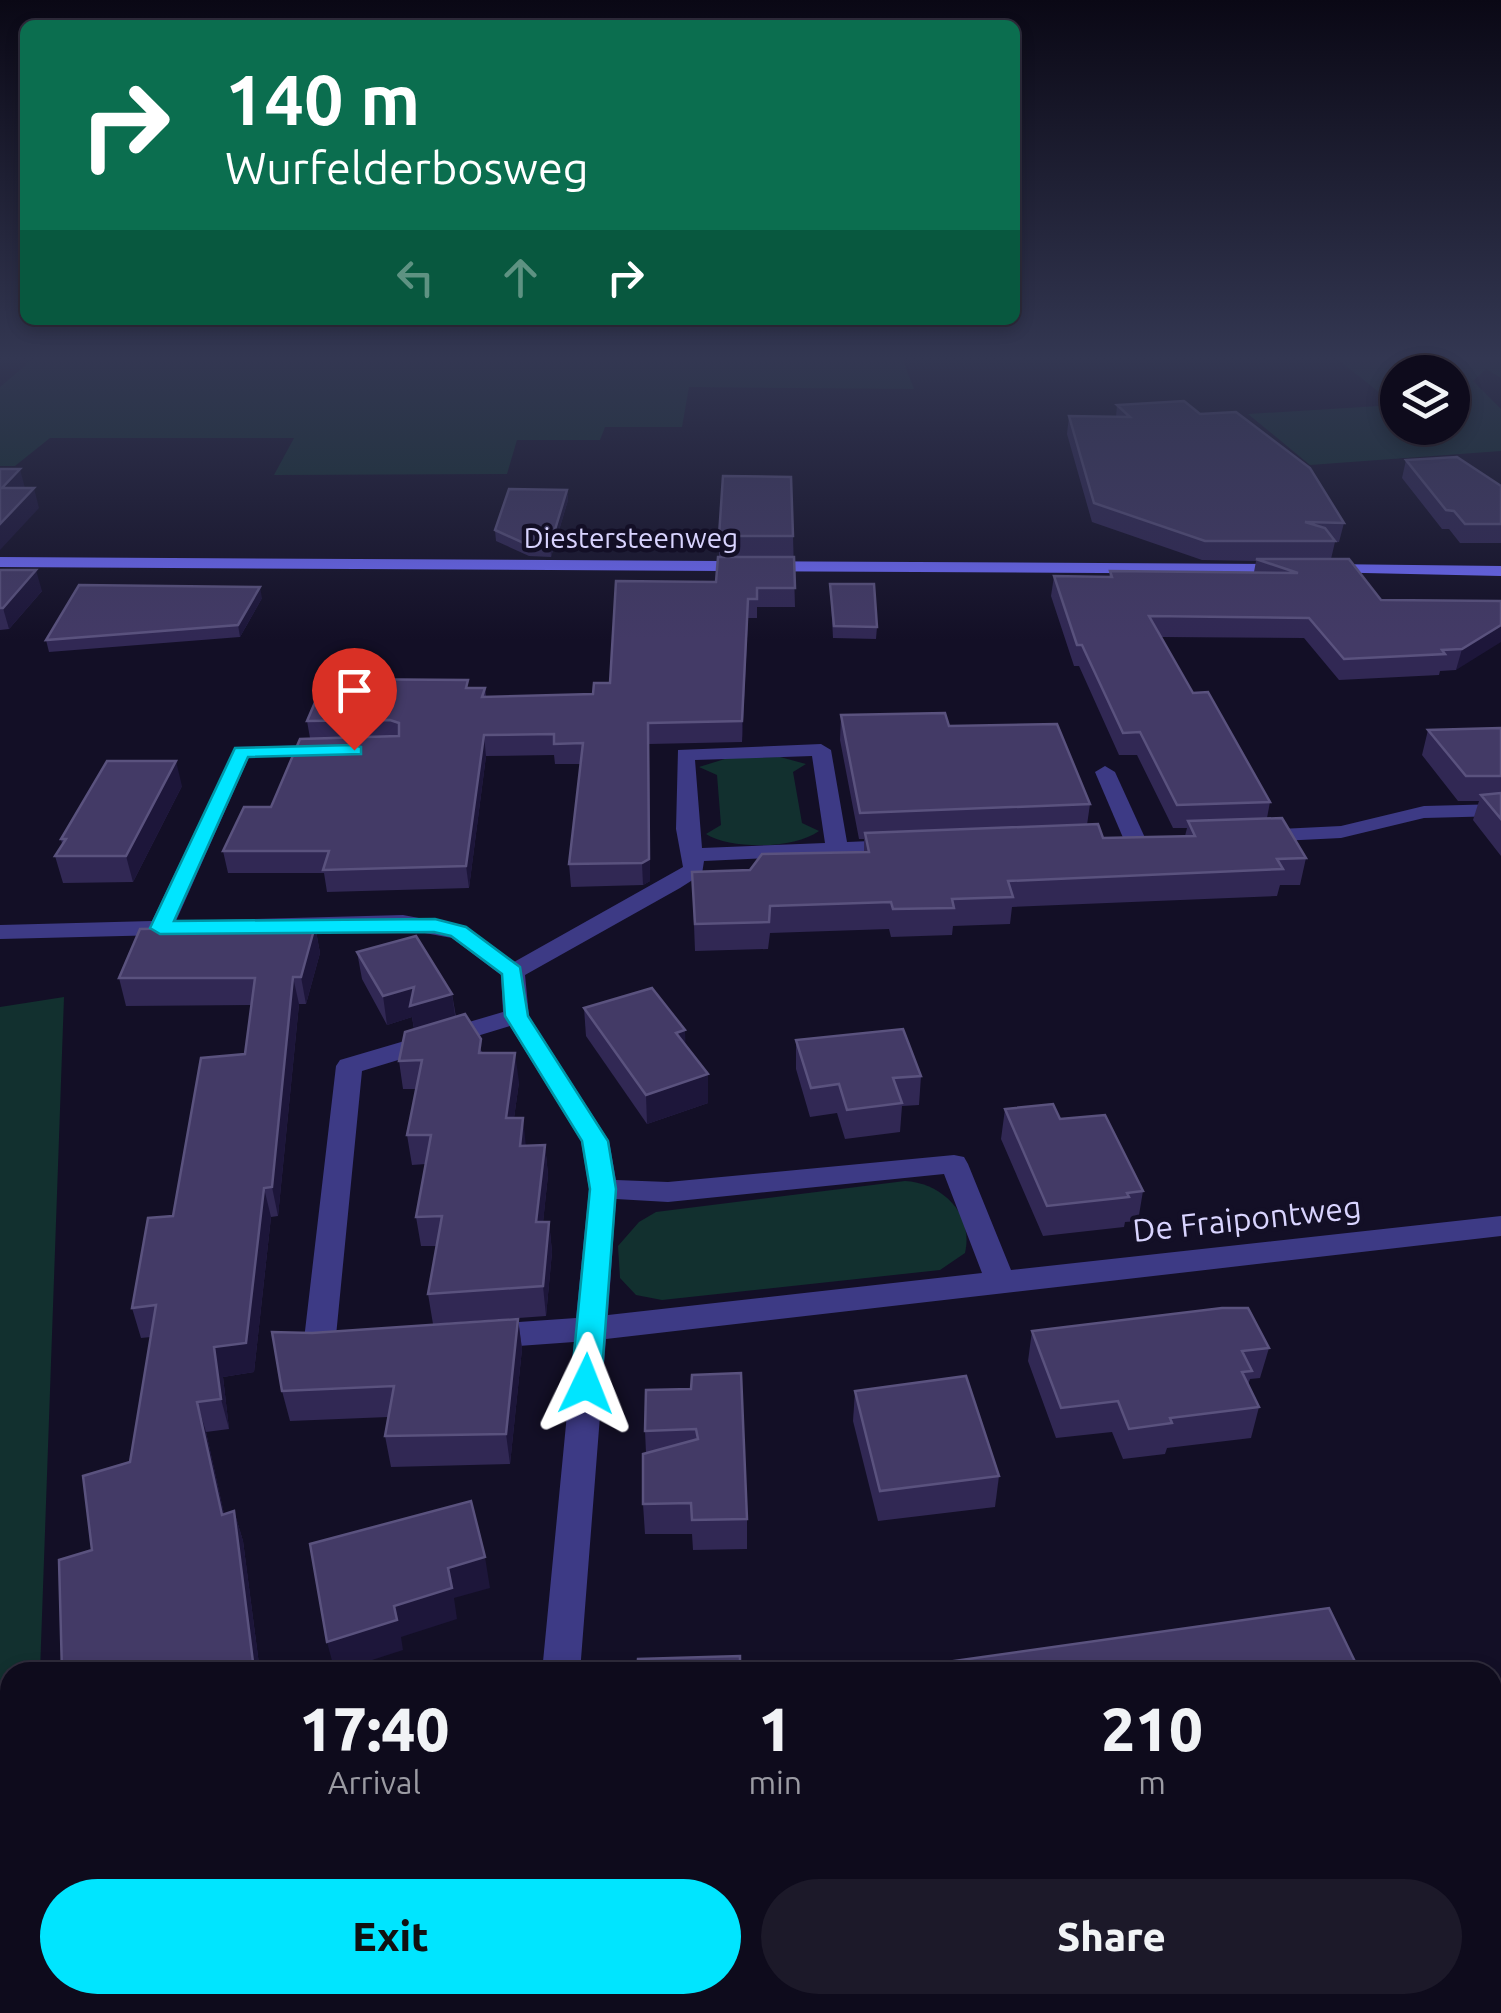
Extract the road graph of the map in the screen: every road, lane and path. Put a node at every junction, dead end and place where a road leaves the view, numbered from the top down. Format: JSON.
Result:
{"nodes":[{"id":1,"x":0,"y":562,"type":"edge"},
{"id":2,"x":1501,"y":570,"type":"edge"},
{"id":3,"x":354,"y":750,"type":"edge"},
{"id":4,"x":1105,"y":772,"type":"dead end"},
{"id":5,"x":1501,"y":810,"type":"edge"},
{"id":6,"x":1233,"y":838,"type":"edge"},
{"id":7,"x":1134,"y":840,"type":"edge"},
{"id":8,"x":916,"y":846,"type":"edge"},
{"id":9,"x":837,"y":848,"type":"junction"},
{"id":10,"x":692,"y":855,"type":"junction"},
{"id":11,"x":160,"y":928,"type":"junction"},
{"id":12,"x":0,"y":932,"type":"edge"},
{"id":13,"x":512,"y":972,"type":"junction"},
{"id":14,"x":516,"y":1016,"type":"junction"},
{"id":15,"x":603,"y":1189,"type":"junction"},
{"id":16,"x":1501,"y":1226,"type":"edge"},
{"id":17,"x":1001,"y":1282,"type":"junction"},
{"id":18,"x":588,"y":1329,"type":"junction"},
{"id":19,"x":454,"y":1338,"type":"edge"},
{"id":20,"x":358,"y":1345,"type":"edge"},
{"id":21,"x":558,"y":1662,"type":"edge"}],
"edges":[{"from":1,"to":2,"type":"main road","name":"Diestersteenweg"},
{"from":3,"to":11,"type":"street"},
{"from":4,"to":7,"type":"street"},
{"from":5,"to":6,"type":"street"},
{"from":8,"to":9,"type":"street"},
{"from":9,"to":10,"type":"street"},
{"from":9,"to":10,"type":"street"},
{"from":10,"to":13,"type":"street"},
{"from":11,"to":12,"type":"street"},
{"from":11,"to":13,"type":"street"},
{"from":13,"to":14,"type":"street"},
{"from":14,"to":15,"type":"street"},
{"from":14,"to":20,"type":"street"},
{"from":15,"to":17,"type":"street"},
{"from":15,"to":18,"type":"street"},
{"from":16,"to":17,"type":"street","name":"De Fraipontweg"},
{"from":17,"to":18,"type":"street","name":"De Fraipontweg"},
{"from":18,"to":19,"type":"street","name":"De Fraipontweg"},
{"from":18,"to":21,"type":"street"}]}
